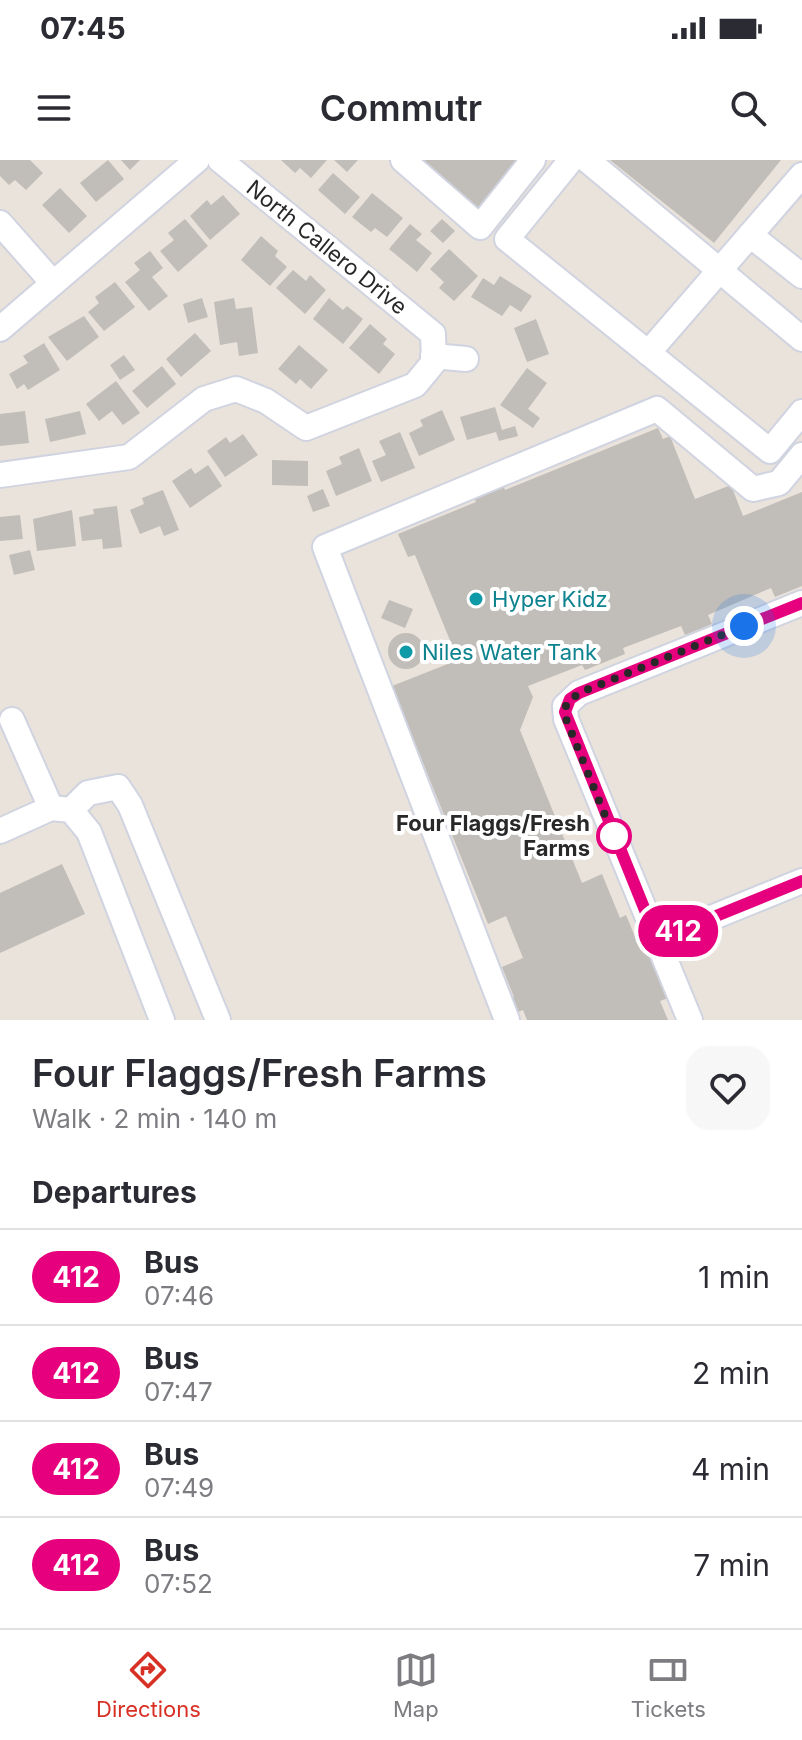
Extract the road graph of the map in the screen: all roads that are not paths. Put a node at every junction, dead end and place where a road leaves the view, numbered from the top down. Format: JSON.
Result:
{"nodes":[{"id":1,"x":197,"y":160,"type":"edge"},
{"id":2,"x":220,"y":160,"type":"edge"},
{"id":3,"x":403,"y":160,"type":"edge"},
{"id":4,"x":533,"y":160,"type":"edge"},
{"id":5,"x":571,"y":160,"type":"edge"},
{"id":6,"x":587,"y":160,"type":"edge"},
{"id":7,"x":802,"y":175,"type":"edge"},
{"id":8,"x":0,"y":223,"type":"edge"},
{"id":9,"x":750,"y":235,"type":"junction"},
{"id":10,"x":718,"y":272,"type":"junction"},
{"id":11,"x":802,"y":276,"type":"edge"},
{"id":12,"x":53,"y":283,"type":"junction"},
{"id":13,"x":0,"y":329,"type":"edge"},
{"id":14,"x":802,"y":339,"type":"edge"},
{"id":15,"x":433,"y":345,"type":"junction"},
{"id":16,"x":648,"y":353,"type":"junction"},
{"id":17,"x":466,"y":359,"type":"dead end"},
{"id":18,"x":802,"y":412,"type":"edge"},
{"id":19,"x":802,"y":455,"type":"edge"},
{"id":20,"x":0,"y":475,"type":"edge"},
{"id":21,"x":802,"y":603,"type":"edge"},
{"id":22,"x":12,"y":720,"type":"dead end"},
{"id":23,"x":61,"y":809,"type":"junction"},
{"id":24,"x":0,"y":831,"type":"edge"},
{"id":25,"x":802,"y":881,"type":"edge"},
{"id":26,"x":657,"y":940,"type":"junction"},
{"id":27,"x":162,"y":1020,"type":"edge"},
{"id":28,"x":218,"y":1020,"type":"edge"},
{"id":29,"x":507,"y":1020,"type":"edge"},
{"id":30,"x":690,"y":1020,"type":"edge"}],
"edges":[{"from":1,"to":12,"type":"street"},
{"from":2,"to":15,"type":"street","name":"North Callero Drive"},
{"from":3,"to":4,"type":"street"},
{"from":5,"to":16,"type":"street"},
{"from":6,"to":10,"type":"street"},
{"from":7,"to":9,"type":"street"},
{"from":8,"to":12,"type":"street"},
{"from":9,"to":10,"type":"street"},
{"from":9,"to":11,"type":"street"},
{"from":10,"to":14,"type":"street"},
{"from":10,"to":16,"type":"street"},
{"from":12,"to":13,"type":"street"},
{"from":15,"to":17,"type":"street"},
{"from":15,"to":20,"type":"street"},
{"from":16,"to":18,"type":"street"},
{"from":19,"to":29,"type":"street"},
{"from":21,"to":26,"type":"street"},
{"from":22,"to":23,"type":"street"},
{"from":23,"to":24,"type":"street"},
{"from":23,"to":27,"type":"street"},
{"from":23,"to":28,"type":"street"},
{"from":25,"to":26,"type":"street"},
{"from":26,"to":30,"type":"street"}]}
